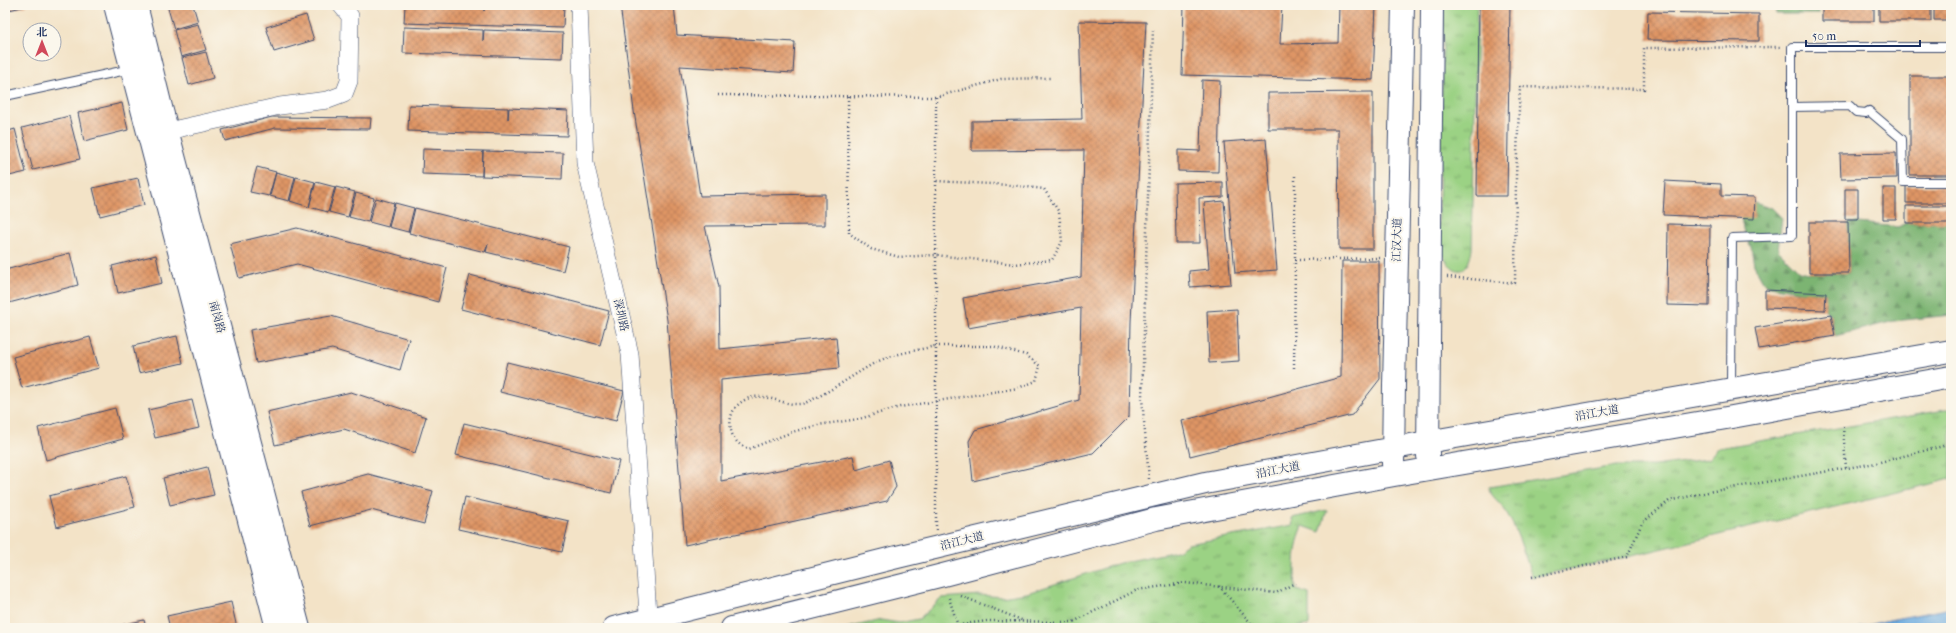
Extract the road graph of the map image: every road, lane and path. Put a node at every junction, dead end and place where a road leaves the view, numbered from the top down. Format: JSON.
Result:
{"nodes":[{"id":1,"x":115,"y":5,"type":"edge"},
{"id":2,"x":136,"y":5,"type":"edge"},
{"id":3,"x":341,"y":5,"type":"edge"},
{"id":4,"x":579,"y":5,"type":"edge"},
{"id":5,"x":1403,"y":5,"type":"edge"},
{"id":6,"x":1432,"y":5,"type":"edge"},
{"id":7,"x":1153,"y":28,"type":"dead end"},
{"id":8,"x":1792,"y":47,"type":"junction"},
{"id":9,"x":1951,"y":47,"type":"edge"},
{"id":10,"x":131,"y":69,"type":"junction"},
{"id":11,"x":1050,"y":78,"type":"dead end"},
{"id":12,"x":718,"y":95,"type":"dead end"},
{"id":13,"x":5,"y":96,"type":"edge"},
{"id":14,"x":848,"y":96,"type":"junction"},
{"id":15,"x":936,"y":97,"type":"junction"},
{"id":16,"x":1792,"y":107,"type":"junction"},
{"id":17,"x":168,"y":132,"type":"junction"},
{"id":18,"x":1296,"y":176,"type":"dead end"},
{"id":19,"x":936,"y":181,"type":"junction"},
{"id":20,"x":1951,"y":182,"type":"edge"},
{"id":21,"x":936,"y":255,"type":"junction"},
{"id":22,"x":1397,"y":257,"type":"junction"},
{"id":23,"x":1296,"y":260,"type":"junction"},
{"id":24,"x":1428,"y":276,"type":"junction"},
{"id":25,"x":935,"y":346,"type":"junction"},
{"id":26,"x":1951,"y":351,"type":"edge"},
{"id":27,"x":1294,"y":368,"type":"dead end"},
{"id":28,"x":1951,"y":378,"type":"edge"},
{"id":29,"x":1731,"y":390,"type":"junction"},
{"id":30,"x":935,"y":401,"type":"junction"},
{"id":31,"x":1843,"y":426,"type":"dead end"},
{"id":32,"x":1427,"y":442,"type":"junction"},
{"id":33,"x":1951,"y":444,"type":"edge"},
{"id":34,"x":1392,"y":449,"type":"junction"},
{"id":35,"x":1846,"y":468,"type":"junction"},
{"id":36,"x":1429,"y":469,"type":"junction"},
{"id":37,"x":1394,"y":475,"type":"junction"},
{"id":38,"x":1150,"y":496,"type":"junction"},
{"id":39,"x":936,"y":548,"type":"junction"},
{"id":40,"x":1532,"y":577,"type":"dead end"},
{"id":41,"x":1296,"y":583,"type":"dead end"},
{"id":42,"x":1219,"y":585,"type":"junction"},
{"id":43,"x":961,"y":596,"type":"dead end"},
{"id":44,"x":949,"y":598,"type":"dead end"},
{"id":45,"x":1026,"y":622,"type":"junction"},
{"id":46,"x":649,"y":624,"type":"edge"},
{"id":47,"x":1309,"y":625,"type":"dead end"},
{"id":48,"x":957,"y":627,"type":"edge"},
{"id":49,"x":277,"y":628,"type":"edge"},
{"id":50,"x":299,"y":628,"type":"edge"},
{"id":51,"x":614,"y":628,"type":"edge"},
{"id":52,"x":732,"y":628,"type":"edge"},
{"id":53,"x":1255,"y":628,"type":"edge"},
{"id":54,"x":1294,"y":628,"type":"edge"}],
"edges":[{"from":1,"to":10,"type":"main road","name":"南岗路"},
{"from":2,"to":17,"type":"main road","name":"南岗路"},
{"from":3,"to":17,"type":"street"},
{"from":4,"to":46,"type":"street","name":"深圳路"},
{"from":5,"to":22,"type":"main road","name":"江汉大道"},
{"from":6,"to":24,"type":"main road"},
{"from":7,"to":38,"type":"path"},
{"from":8,"to":9,"type":"lane"},
{"from":8,"to":16,"type":"lane"},
{"from":8,"to":24,"type":"path"},
{"from":10,"to":13,"type":"lane"},
{"from":10,"to":49,"type":"main road","name":"南岗路"},
{"from":11,"to":15,"type":"path"},
{"from":12,"to":14,"type":"path"},
{"from":14,"to":15,"type":"path"},
{"from":14,"to":21,"type":"path"},
{"from":15,"to":19,"type":"path"},
{"from":16,"to":20,"type":"lane"},
{"from":16,"to":29,"type":"lane"},
{"from":17,"to":50,"type":"main road","name":"南岗路"},
{"from":18,"to":23,"type":"path"},
{"from":19,"to":21,"type":"path"},
{"from":19,"to":21,"type":"path"},
{"from":21,"to":25,"type":"path"},
{"from":22,"to":23,"type":"path"},
{"from":22,"to":34,"type":"main road","name":"江汉大道"},
{"from":23,"to":27,"type":"path"},
{"from":24,"to":32,"type":"main road"},
{"from":25,"to":30,"type":"path"},
{"from":25,"to":30,"type":"path"},
{"from":25,"to":30,"type":"path"},
{"from":26,"to":29,"type":"main road","name":"沿江大道"},
{"from":28,"to":36,"type":"main road"},
{"from":29,"to":32,"type":"main road","name":"沿江大道"},
{"from":30,"to":39,"type":"path"},
{"from":31,"to":35,"type":"path"},
{"from":32,"to":34,"type":"main road","name":"沿江大道"},
{"from":32,"to":36,"type":"main road"},
{"from":33,"to":35,"type":"path"},
{"from":34,"to":37,"type":"main road","name":"江汉大道"},
{"from":34,"to":38,"type":"main road","name":"沿江大道"},
{"from":35,"to":40,"type":"path"},
{"from":36,"to":37,"type":"main road"},
{"from":37,"to":52,"type":"main road"},
{"from":38,"to":39,"type":"main road","name":"沿江大道"},
{"from":39,"to":46,"type":"main road","name":"沿江大道"},
{"from":41,"to":42,"type":"path"},
{"from":42,"to":45,"type":"path"},
{"from":42,"to":53,"type":"path"},
{"from":43,"to":45,"type":"path"},
{"from":44,"to":48,"type":"path"},
{"from":45,"to":48,"type":"path"},
{"from":46,"to":51,"type":"main road","name":"沿江大道"},
{"from":47,"to":54,"type":"path"}]}
